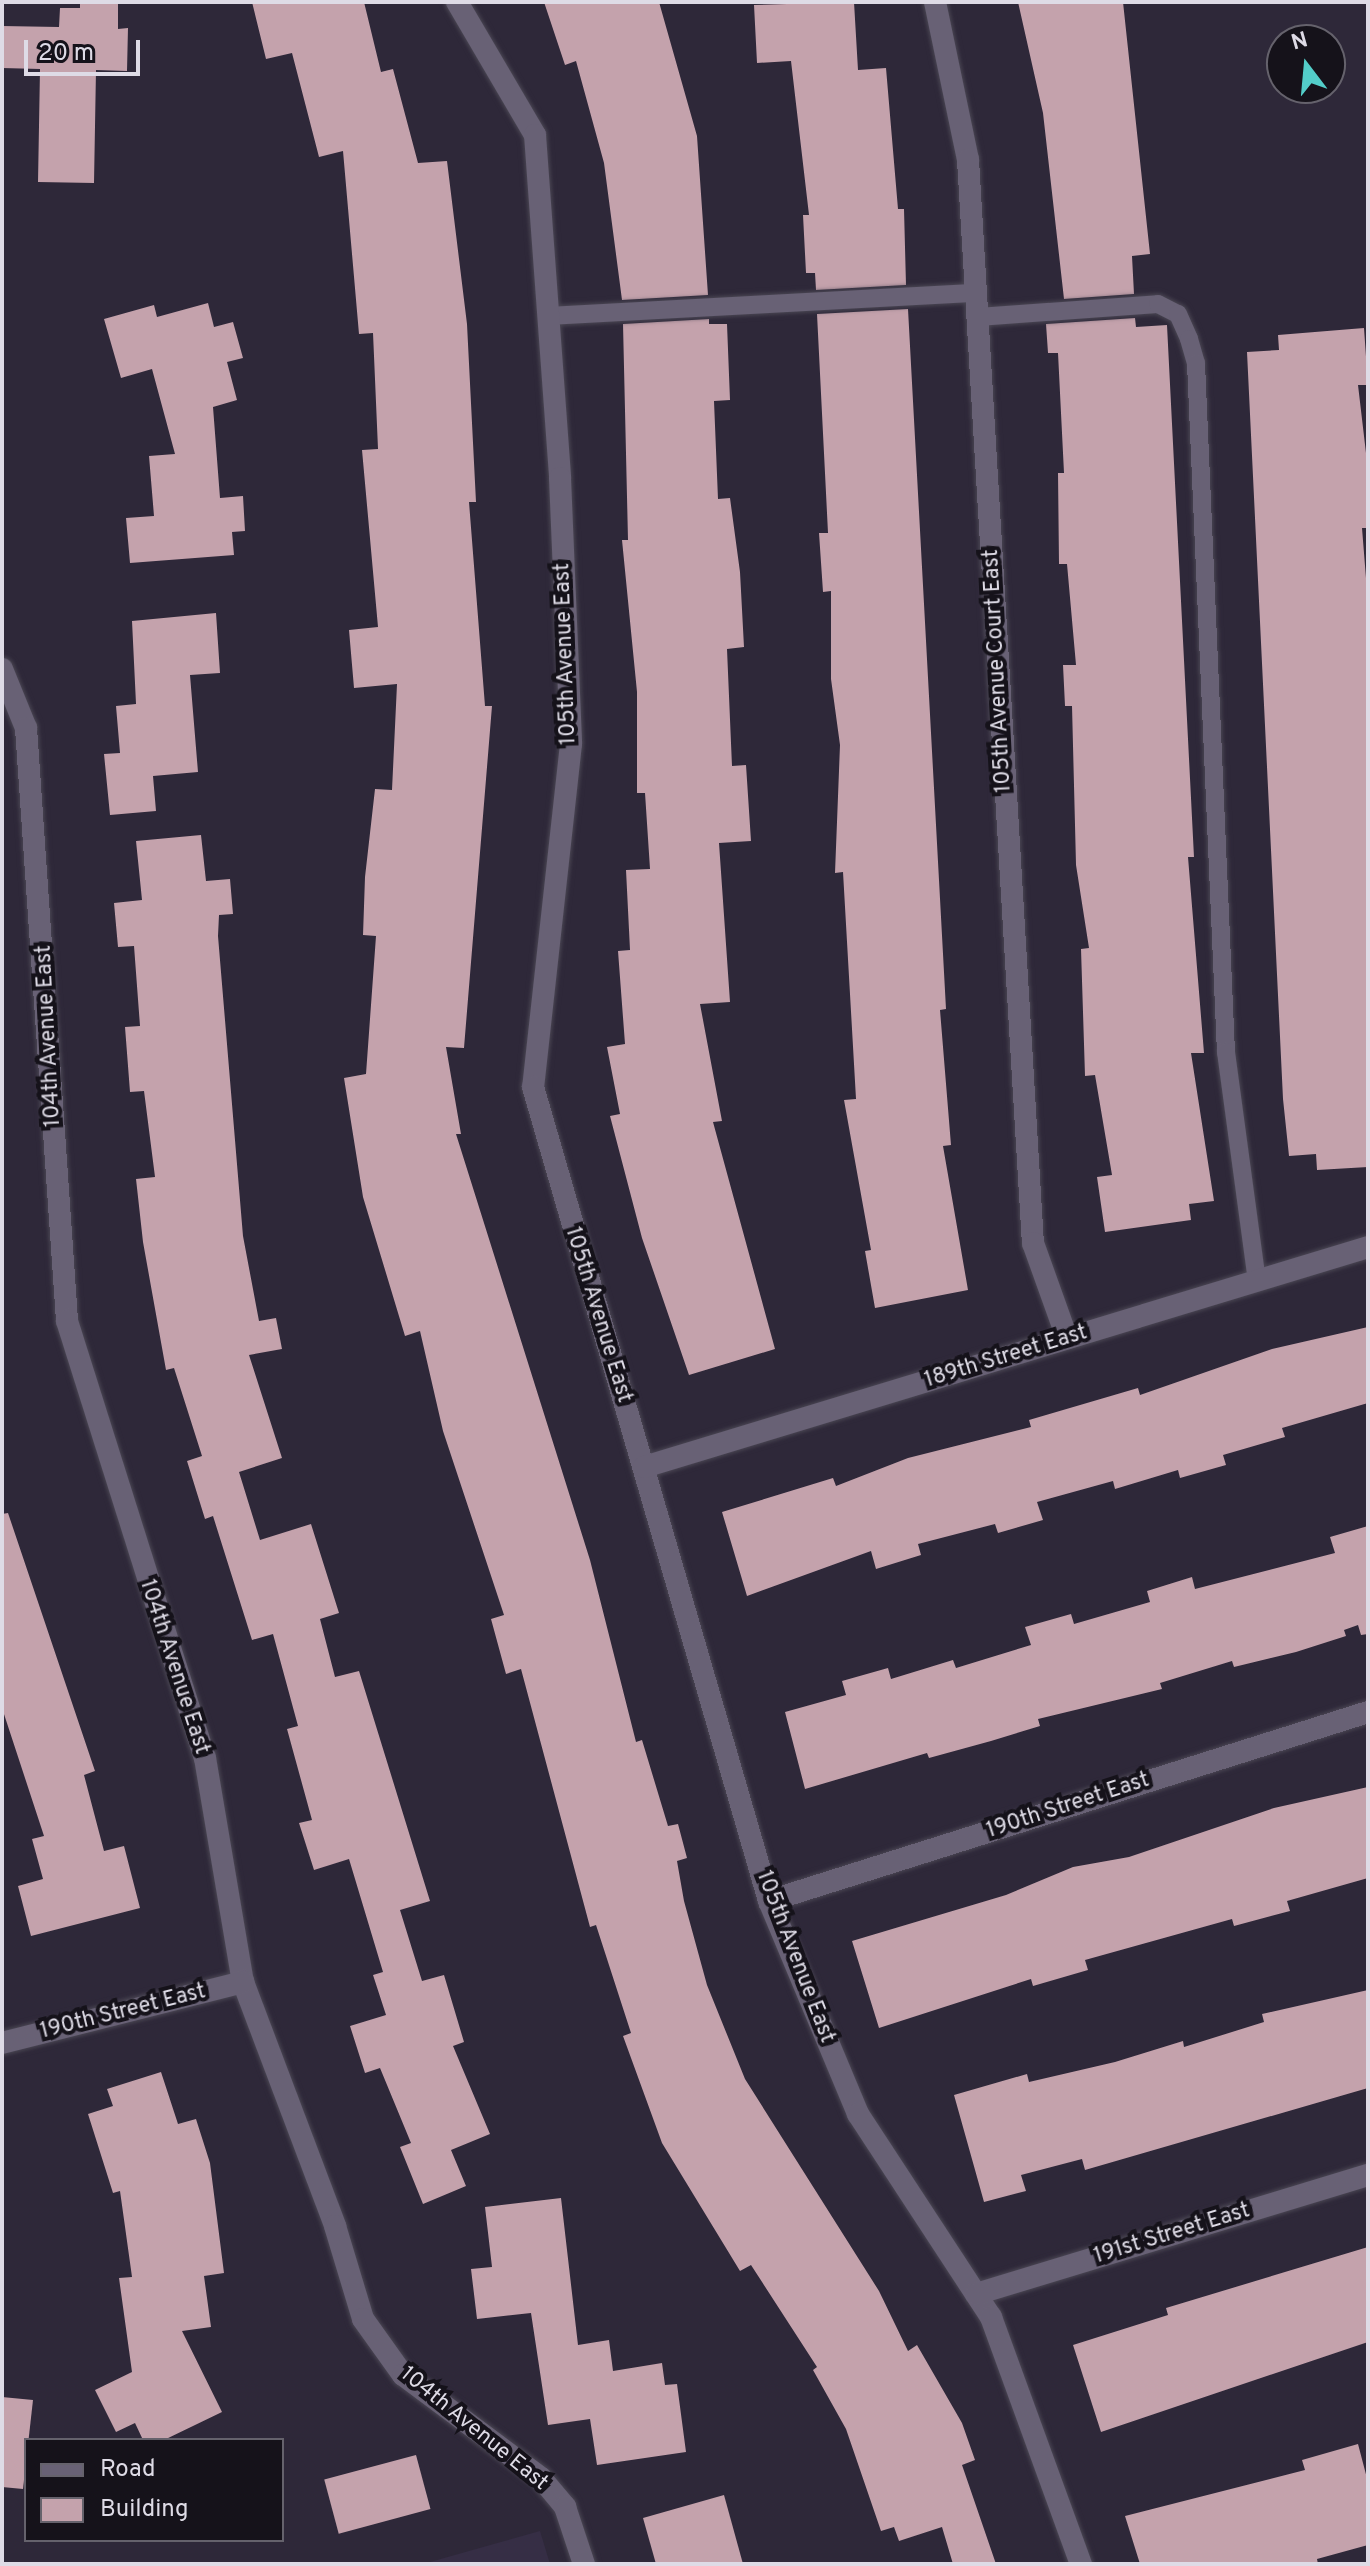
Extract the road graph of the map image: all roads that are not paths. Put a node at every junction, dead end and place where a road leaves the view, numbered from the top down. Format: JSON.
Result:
{"nodes":[{"id":1,"x":457,"y":2,"type":"edge"},
{"id":2,"x":935,"y":2,"type":"edge"},
{"id":3,"x":976,"y":293,"type":"junction"},
{"id":4,"x":548,"y":316,"type":"junction"},
{"id":5,"x":978,"y":317,"type":"junction"},
{"id":6,"x":2,"y":669,"type":"edge"},
{"id":7,"x":1368,"y":1247,"type":"edge"},
{"id":8,"x":1257,"y":1280,"type":"junction"},
{"id":9,"x":1067,"y":1338,"type":"junction"},
{"id":10,"x":644,"y":1467,"type":"junction"},
{"id":11,"x":1368,"y":1712,"type":"edge"},
{"id":12,"x":769,"y":1901,"type":"junction"},
{"id":13,"x":243,"y":1982,"type":"junction"},
{"id":14,"x":2,"y":2043,"type":"edge"},
{"id":15,"x":1368,"y":2175,"type":"edge"},
{"id":16,"x":976,"y":2294,"type":"junction"},
{"id":17,"x":584,"y":2564,"type":"edge"},
{"id":18,"x":1081,"y":2564,"type":"edge"}],
"edges":[{"from":1,"to":4,"type":"street","name":"105th Avenue East"},
{"from":2,"to":3,"type":"street","name":"105th Avenue Court East"},
{"from":3,"to":4,"type":"lane"},
{"from":3,"to":5,"type":"street","name":"105th Avenue Court East"},
{"from":4,"to":10,"type":"street","name":"105th Avenue East"},
{"from":5,"to":8,"type":"lane"},
{"from":5,"to":9,"type":"street","name":"105th Avenue Court East"},
{"from":6,"to":13,"type":"street","name":"104th Avenue East"},
{"from":7,"to":8,"type":"street","name":"189th Street East"},
{"from":8,"to":9,"type":"street","name":"189th Street East"},
{"from":9,"to":10,"type":"street","name":"189th Street East"},
{"from":10,"to":12,"type":"street","name":"105th Avenue East"},
{"from":11,"to":12,"type":"street","name":"190th Street East"},
{"from":12,"to":16,"type":"street","name":"105th Avenue East"},
{"from":13,"to":14,"type":"street","name":"190th Street East"},
{"from":13,"to":17,"type":"street","name":"104th Avenue East"},
{"from":15,"to":16,"type":"street","name":"191st Street East"},
{"from":16,"to":18,"type":"street","name":"105th Avenue East"}]}
